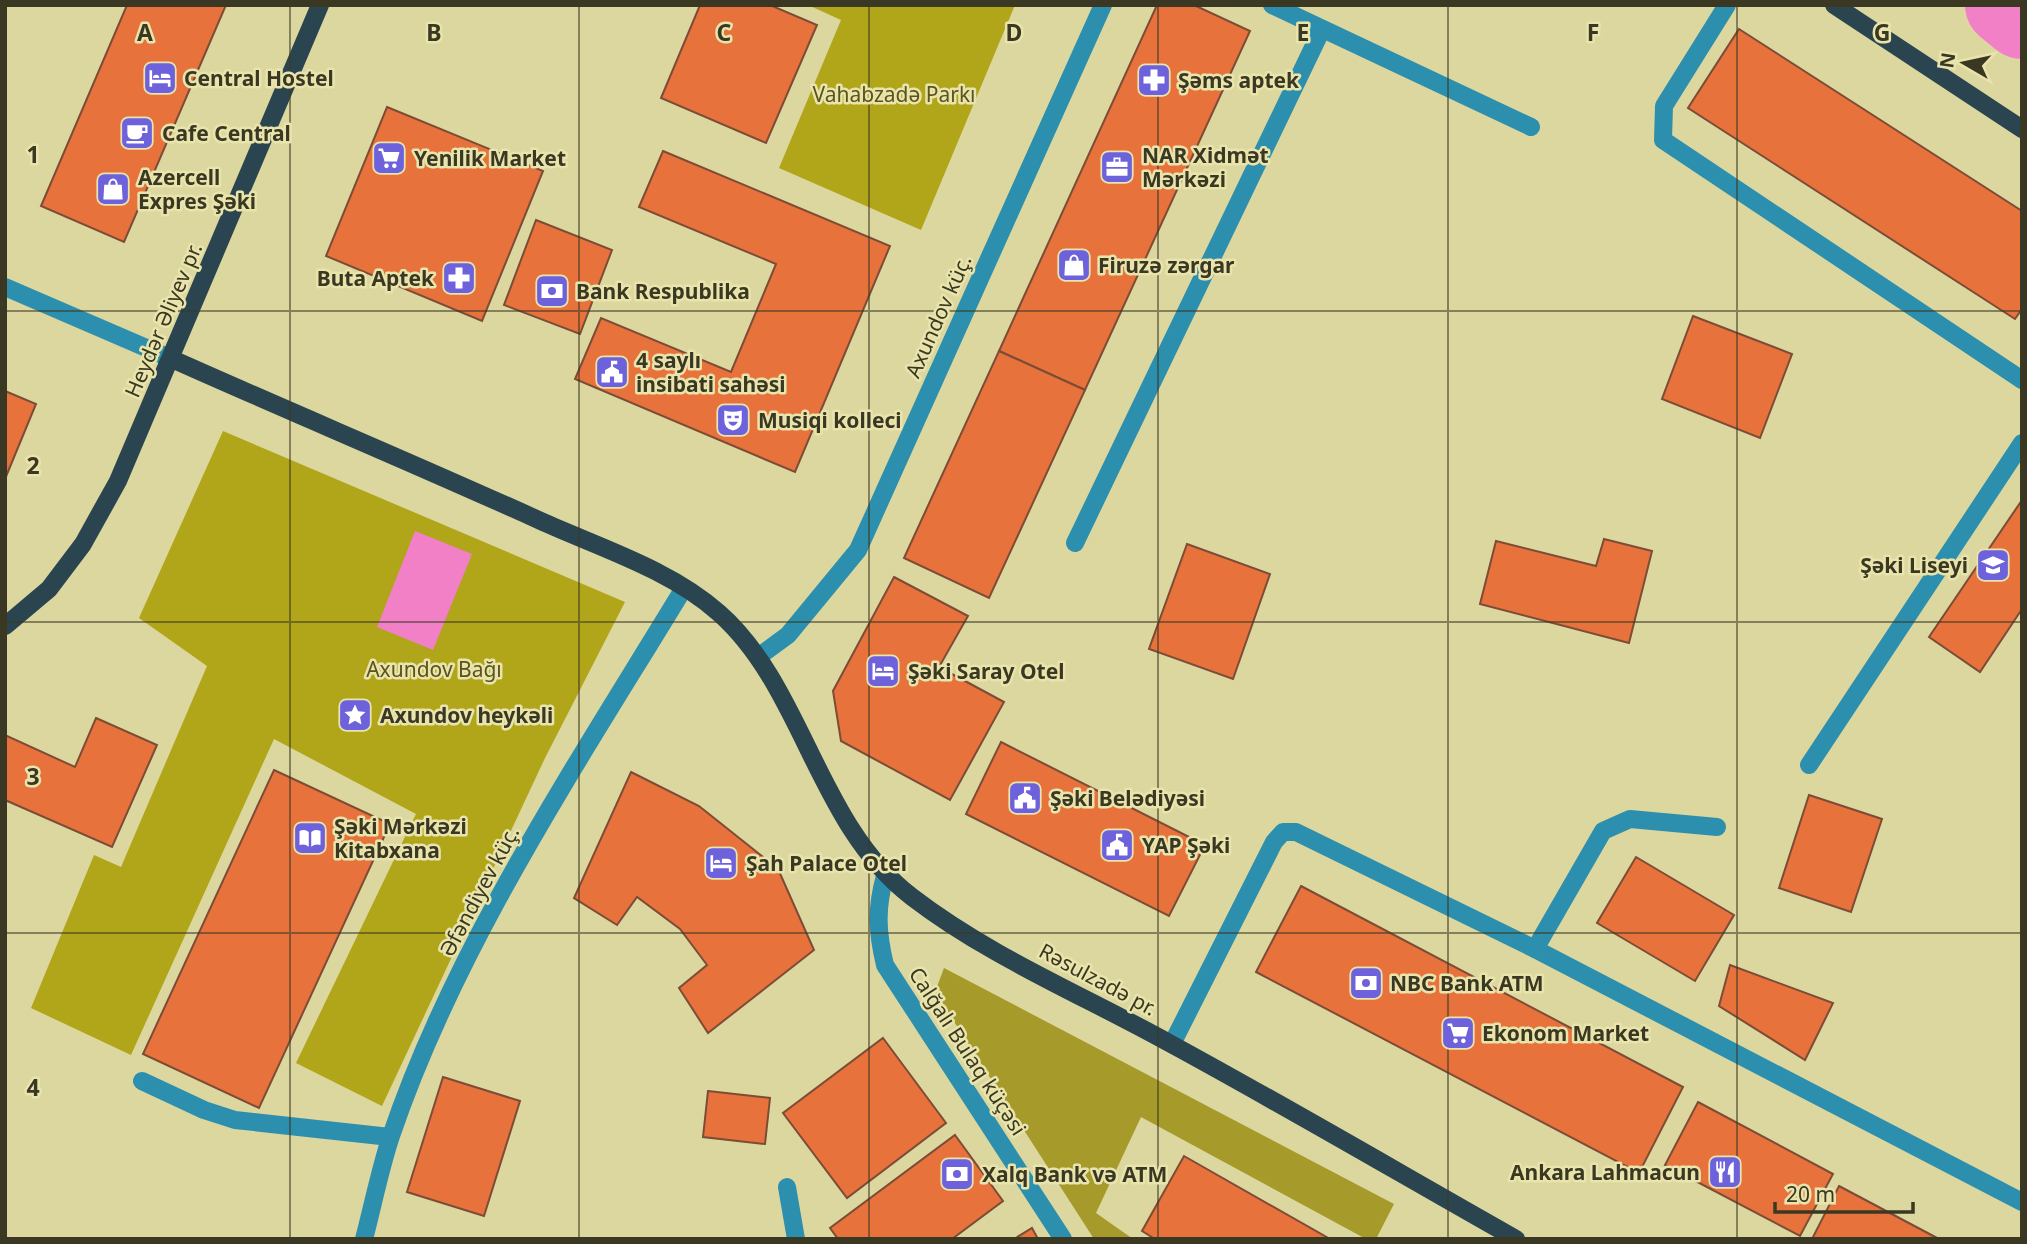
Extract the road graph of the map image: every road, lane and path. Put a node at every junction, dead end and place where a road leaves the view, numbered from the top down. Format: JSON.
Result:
{"nodes":[{"id":1,"x":320,"y":5,"type":"edge"},
{"id":2,"x":1103,"y":5,"type":"edge"},
{"id":3,"x":1272,"y":5,"type":"edge"},
{"id":4,"x":1727,"y":5,"type":"edge"},
{"id":5,"x":1834,"y":5,"type":"edge"},
{"id":6,"x":1322,"y":29,"type":"junction"},
{"id":7,"x":1531,"y":127,"type":"dead end"},
{"id":8,"x":2022,"y":130,"type":"edge"},
{"id":9,"x":5,"y":287,"type":"edge"},
{"id":10,"x":172,"y":359,"type":"junction"},
{"id":11,"x":2022,"y":380,"type":"edge"},
{"id":12,"x":2022,"y":443,"type":"edge"},
{"id":13,"x":1075,"y":543,"type":"dead end"},
{"id":14,"x":684,"y":588,"type":"junction"},
{"id":15,"x":5,"y":626,"type":"edge"},
{"id":16,"x":758,"y":657,"type":"junction"},
{"id":17,"x":1809,"y":765,"type":"dead end"},
{"id":18,"x":1717,"y":827,"type":"dead end"},
{"id":19,"x":886,"y":876,"type":"junction"},
{"id":20,"x":1535,"y":949,"type":"junction"},
{"id":21,"x":1172,"y":1044,"type":"junction"},
{"id":22,"x":142,"y":1081,"type":"dead end"},
{"id":23,"x":390,"y":1138,"type":"junction"},
{"id":24,"x":787,"y":1187,"type":"dead end"},
{"id":25,"x":2022,"y":1202,"type":"edge"},
{"id":26,"x":364,"y":1239,"type":"edge"},
{"id":27,"x":796,"y":1239,"type":"edge"},
{"id":28,"x":1063,"y":1239,"type":"edge"},
{"id":29,"x":1516,"y":1239,"type":"edge"}],
"edges":[{"from":1,"to":10,"type":"main road","name":"Heydər Əliyev pr."},
{"from":2,"to":16,"type":"street","name":"Axundov küç."},
{"from":3,"to":6,"type":"street"},
{"from":4,"to":11,"type":"street"},
{"from":5,"to":8,"type":"main road"},
{"from":6,"to":7,"type":"street"},
{"from":6,"to":13,"type":"street"},
{"from":9,"to":10,"type":"street"},
{"from":10,"to":14,"type":"main road","name":"Rəsulzadə pr."},
{"from":10,"to":15,"type":"main road","name":"Heydər Əliyev pr."},
{"from":12,"to":17,"type":"street"},
{"from":14,"to":16,"type":"main road","name":"Rəsulzadə pr."},
{"from":14,"to":23,"type":"street","name":"Əfəndiyev küç."},
{"from":16,"to":19,"type":"main road","name":"Rəsulzadə pr."},
{"from":18,"to":20,"type":"street"},
{"from":19,"to":21,"type":"main road","name":"Rəsulzadə pr."},
{"from":19,"to":28,"type":"street","name":"Calğalı Bulaq küçəsi"},
{"from":20,"to":21,"type":"street"},
{"from":20,"to":25,"type":"street"},
{"from":21,"to":29,"type":"main road","name":"Rəsulzadə pr."},
{"from":22,"to":23,"type":"street"},
{"from":23,"to":26,"type":"street","name":"Əfəndiyev küç."},
{"from":24,"to":27,"type":"street"}]}
